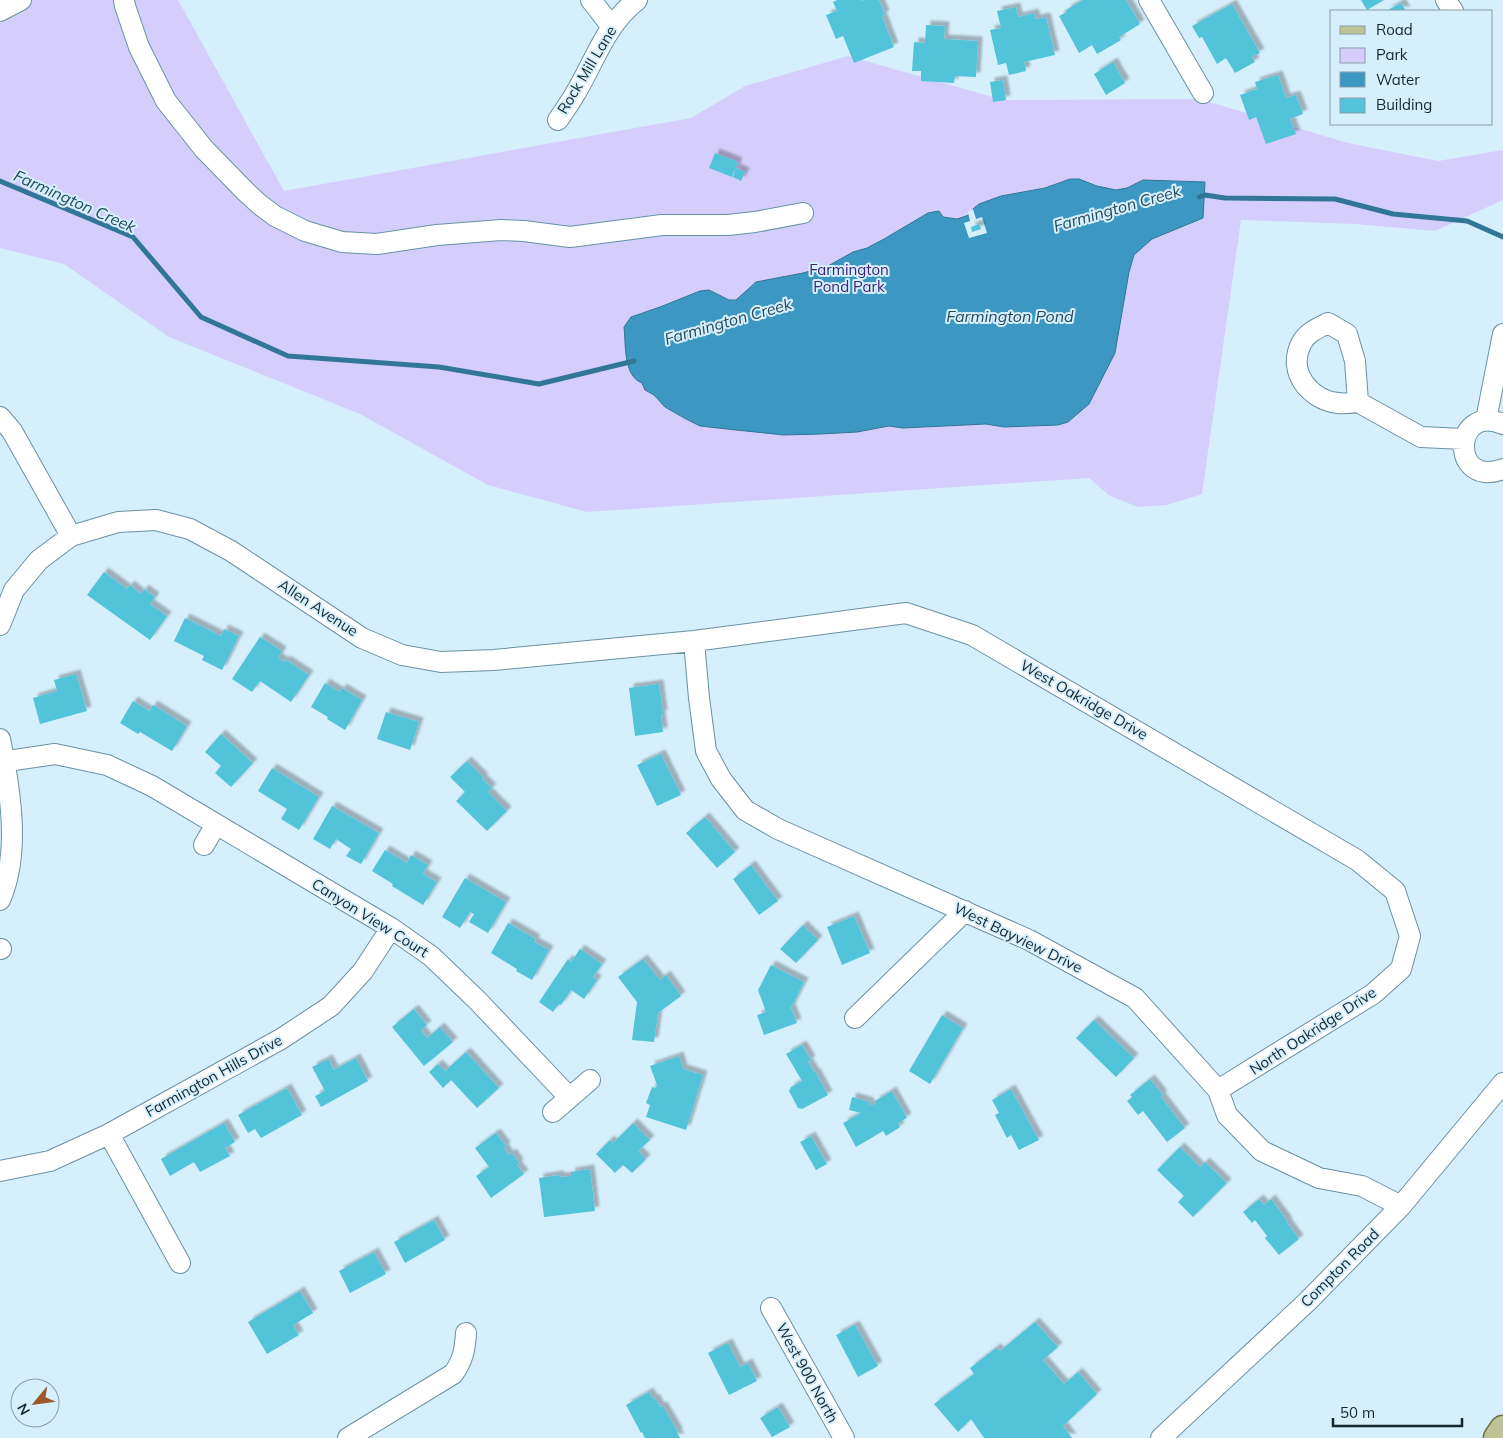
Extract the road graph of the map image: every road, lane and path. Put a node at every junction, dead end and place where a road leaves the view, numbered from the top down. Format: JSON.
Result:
{"nodes":[{"id":1,"x":21,"y":0,"type":"edge"},
{"id":2,"x":124,"y":0,"type":"edge"},
{"id":3,"x":591,"y":0,"type":"edge"},
{"id":4,"x":637,"y":0,"type":"edge"},
{"id":5,"x":1149,"y":0,"type":"edge"},
{"id":6,"x":0,"y":11,"type":"edge"},
{"id":7,"x":612,"y":26,"type":"junction"},
{"id":8,"x":1203,"y":92,"type":"dead end"},
{"id":9,"x":558,"y":120,"type":"dead end"},
{"id":10,"x":803,"y":213,"type":"dead end"},
{"id":11,"x":1503,"y":334,"type":"edge"},
{"id":12,"x":1358,"y":402,"type":"dead end"},
{"id":13,"x":0,"y":417,"type":"edge"},
{"id":14,"x":1495,"y":422,"type":"edge"},
{"id":15,"x":1464,"y":439,"type":"junction"},
{"id":16,"x":1503,"y":469,"type":"edge"},
{"id":17,"x":71,"y":536,"type":"junction"},
{"id":18,"x":0,"y":625,"type":"edge"},
{"id":19,"x":694,"y":641,"type":"junction"},
{"id":20,"x":0,"y":739,"type":"edge"},
{"id":21,"x":2,"y":761,"type":"edge"},
{"id":22,"x":216,"y":824,"type":"junction"},
{"id":23,"x":204,"y":845,"type":"dead end"},
{"id":24,"x":0,"y":900,"type":"edge"},
{"id":25,"x":965,"y":911,"type":"junction"},
{"id":26,"x":391,"y":928,"type":"junction"},
{"id":27,"x":1410,"y":936,"type":"joint"},
{"id":28,"x":855,"y":1018,"type":"dead end"},
{"id":29,"x":590,"y":1080,"type":"dead end"},
{"id":30,"x":1503,"y":1083,"type":"edge"},
{"id":31,"x":1218,"y":1090,"type":"junction"},
{"id":32,"x":569,"y":1098,"type":"junction"},
{"id":33,"x":553,"y":1112,"type":"dead end"},
{"id":34,"x":109,"y":1134,"type":"junction"},
{"id":35,"x":0,"y":1171,"type":"edge"},
{"id":36,"x":1402,"y":1206,"type":"junction"},
{"id":37,"x":180,"y":1263,"type":"dead end"},
{"id":38,"x":771,"y":1308,"type":"dead end"},
{"id":39,"x":466,"y":1333,"type":"dead end"},
{"id":40,"x":1503,"y":1429,"type":"edge"},
{"id":41,"x":348,"y":1438,"type":"edge"},
{"id":42,"x":844,"y":1438,"type":"edge"},
{"id":43,"x":1161,"y":1438,"type":"edge"},
{"id":44,"x":1497,"y":1438,"type":"edge"}],
"edges":[{"from":1,"to":6,"type":"street"},
{"from":2,"to":10,"type":"street"},
{"from":3,"to":7,"type":"street"},
{"from":4,"to":7,"type":"street","name":"Rock Mill Lane"},
{"from":5,"to":8,"type":"street"},
{"from":7,"to":9,"type":"street","name":"Rock Mill Lane"},
{"from":11,"to":14,"type":"street"},
{"from":12,"to":15,"type":"street"},
{"from":13,"to":17,"type":"street"},
{"from":14,"to":15,"type":"street"},
{"from":15,"to":16,"type":"street"},
{"from":17,"to":18,"type":"street","name":"Allen Avenue"},
{"from":17,"to":19,"type":"street","name":"Allen Avenue"},
{"from":19,"to":25,"type":"street","name":"West Bayview Drive"},
{"from":19,"to":27,"type":"street","name":"West Oakridge Drive"},
{"from":20,"to":21,"type":"street"},
{"from":21,"to":22,"type":"street","name":"Canyon View Court"},
{"from":21,"to":24,"type":"street"},
{"from":22,"to":23,"type":"street"},
{"from":22,"to":26,"type":"street","name":"Canyon View Court"},
{"from":25,"to":28,"type":"street"},
{"from":25,"to":31,"type":"street","name":"West Bayview Drive"},
{"from":26,"to":32,"type":"street","name":"Canyon View Court"},
{"from":26,"to":34,"type":"street","name":"Farmington Hills Drive"},
{"from":27,"to":31,"type":"street","name":"North Oakridge Drive"},
{"from":29,"to":32,"type":"street"},
{"from":30,"to":36,"type":"street","name":"Compton Road"},
{"from":31,"to":36,"type":"street","name":"West Bayview Drive"},
{"from":32,"to":33,"type":"street"},
{"from":34,"to":35,"type":"street","name":"Farmington Hills Drive"},
{"from":34,"to":37,"type":"street"},
{"from":36,"to":43,"type":"street","name":"Compton Road"},
{"from":38,"to":42,"type":"street","name":"West 900 North"},
{"from":39,"to":41,"type":"street"},
{"from":40,"to":44,"type":"main road"}]}
